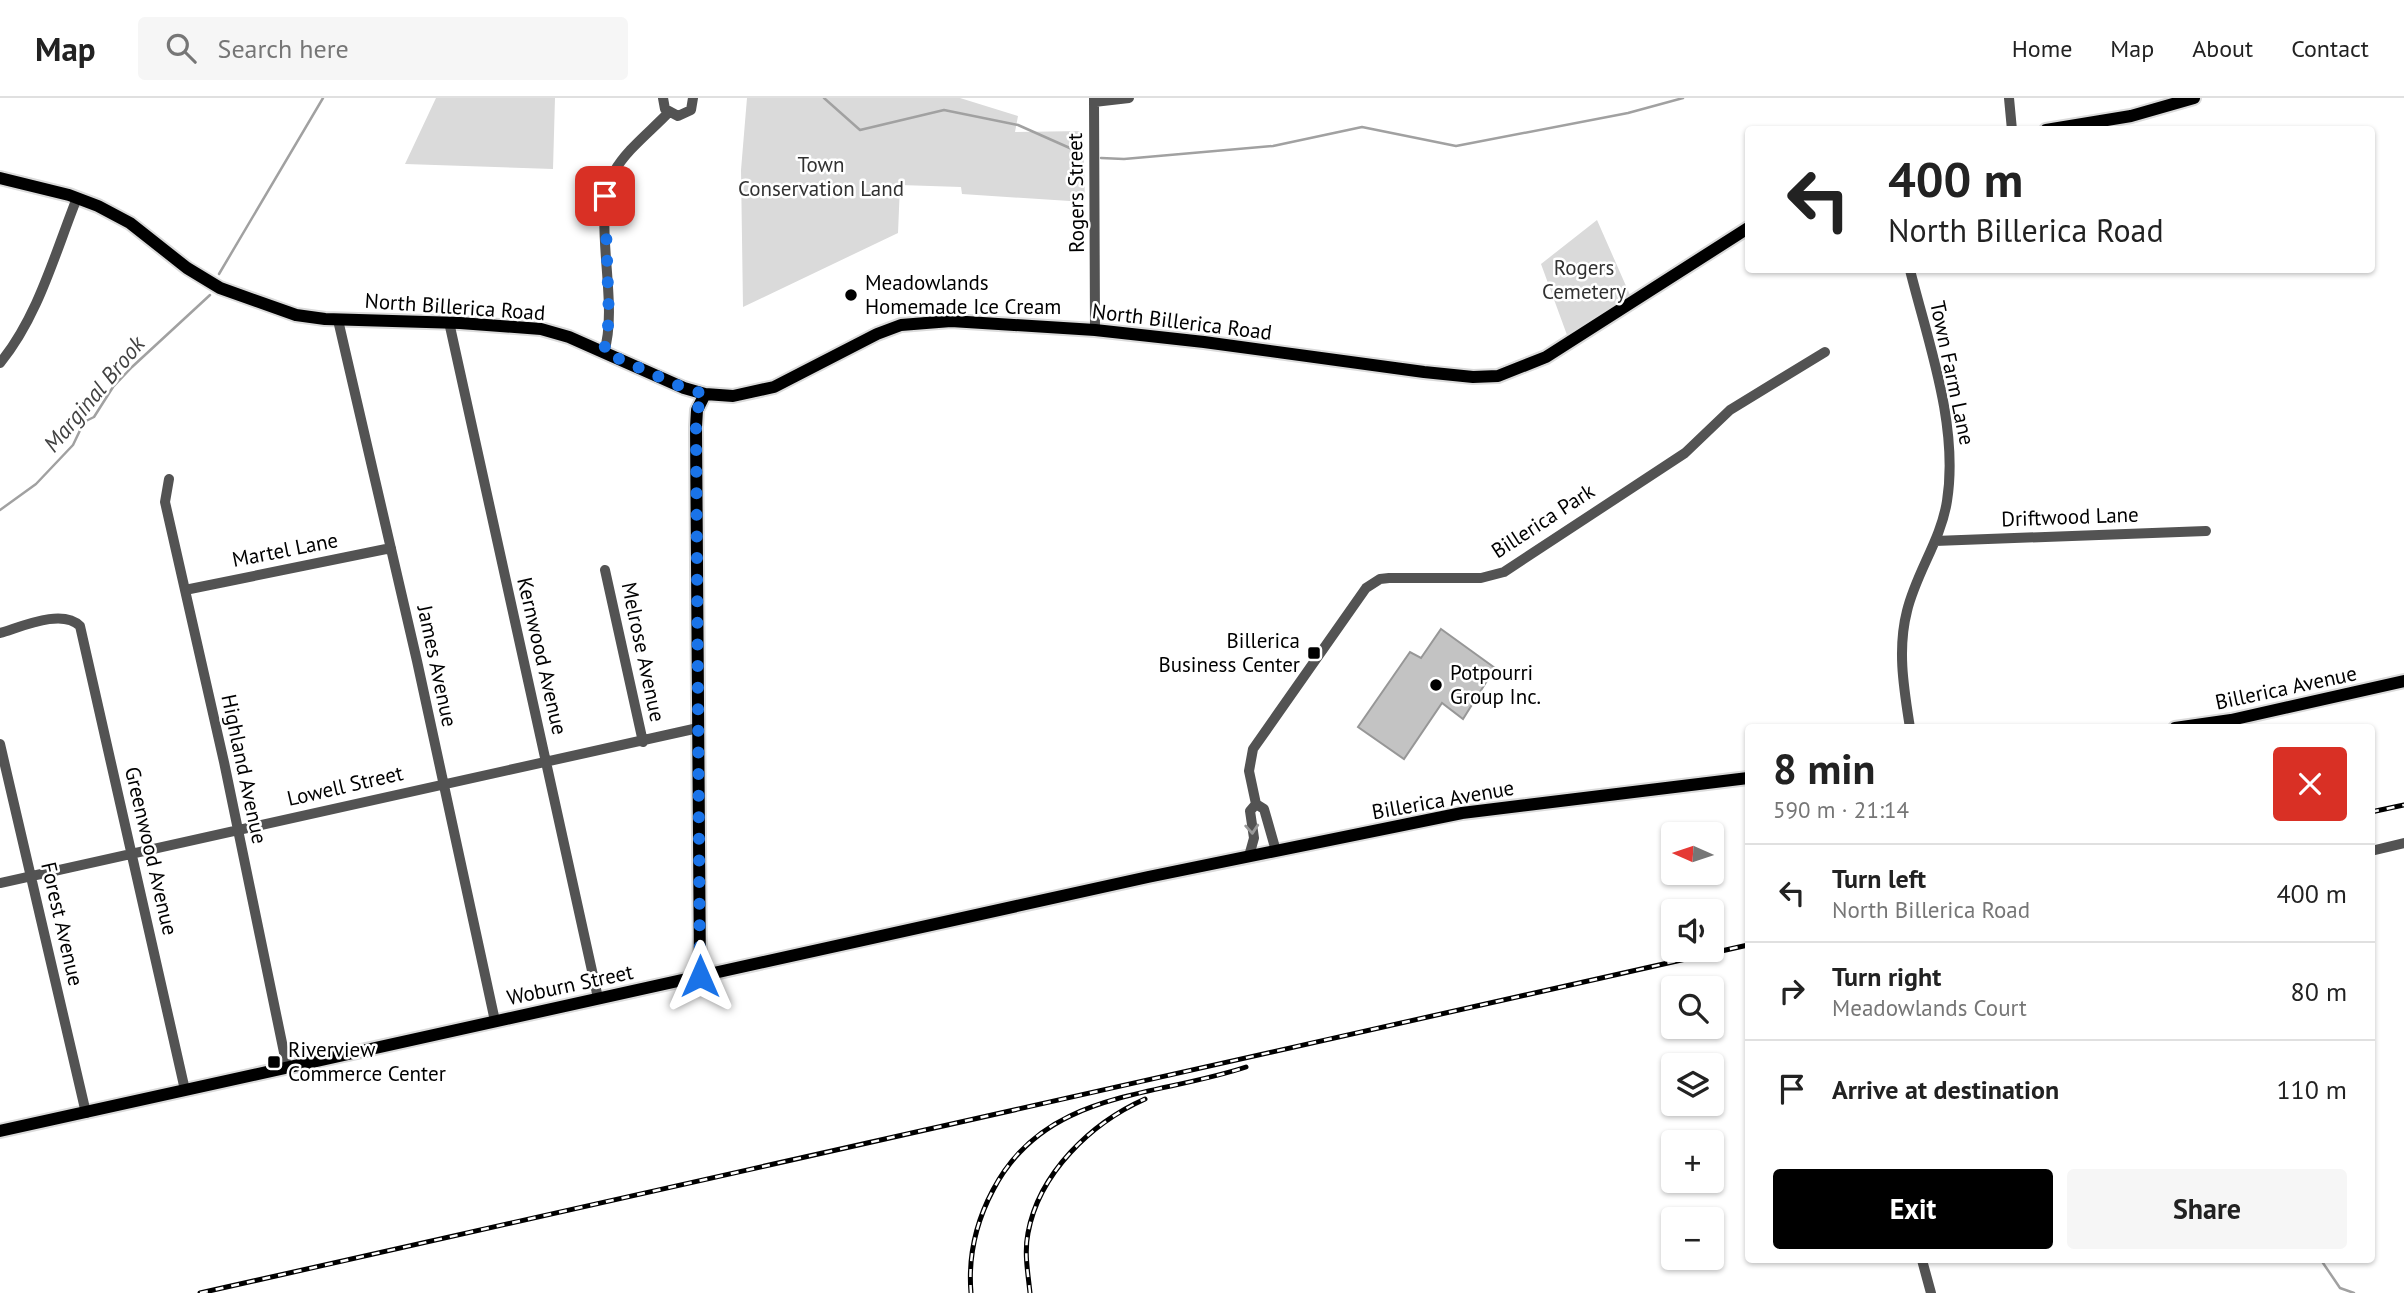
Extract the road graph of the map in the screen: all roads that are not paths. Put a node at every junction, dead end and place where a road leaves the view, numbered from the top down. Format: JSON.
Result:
{"nodes":[{"id":1,"x":663,"y":98,"type":"edge"},
{"id":2,"x":693,"y":98,"type":"edge"},
{"id":3,"x":1129,"y":98,"type":"edge"},
{"id":4,"x":2009,"y":98,"type":"edge"},
{"id":5,"x":2194,"y":98,"type":"edge"},
{"id":6,"x":1094,"y":100,"type":"edge"},
{"id":7,"x":668,"y":113,"type":"junction"},
{"id":8,"x":2012,"y":126,"type":"edge"},
{"id":9,"x":2070,"y":126,"type":"edge"},
{"id":10,"x":0,"y":178,"type":"edge"},
{"id":11,"x":77,"y":198,"type":"junction"},
{"id":12,"x":1745,"y":230,"type":"edge"},
{"id":13,"x":1911,"y":273,"type":"edge"},
{"id":14,"x":338,"y":320,"type":"junction"},
{"id":15,"x":449,"y":323,"type":"junction"},
{"id":16,"x":1095,"y":330,"type":"junction"},
{"id":17,"x":604,"y":352,"type":"junction"},
{"id":18,"x":1825,"y":352,"type":"dead end"},
{"id":19,"x":0,"y":363,"type":"edge"},
{"id":20,"x":705,"y":394,"type":"junction"},
{"id":21,"x":169,"y":479,"type":"dead end"},
{"id":22,"x":2206,"y":531,"type":"dead end"},
{"id":23,"x":1936,"y":541,"type":"junction"},
{"id":24,"x":391,"y":548,"type":"junction"},
{"id":25,"x":605,"y":570,"type":"dead end"},
{"id":26,"x":185,"y":590,"type":"junction"},
{"id":27,"x":0,"y":633,"type":"edge"},
{"id":28,"x":2404,"y":681,"type":"edge"},
{"id":29,"x":1910,"y":724,"type":"edge"},
{"id":30,"x":2203,"y":724,"type":"edge"},
{"id":31,"x":698,"y":728,"type":"junction"},
{"id":32,"x":643,"y":742,"type":"junction"},
{"id":33,"x":0,"y":744,"type":"edge"},
{"id":34,"x":547,"y":762,"type":"junction"},
{"id":35,"x":1745,"y":778,"type":"edge"},
{"id":36,"x":442,"y":784,"type":"junction"},
{"id":37,"x":1256,"y":804,"type":"junction"},
{"id":38,"x":238,"y":830,"type":"junction"},
{"id":39,"x":2404,"y":843,"type":"edge"},
{"id":40,"x":2375,"y":850,"type":"edge"},
{"id":41,"x":1276,"y":851,"type":"junction"},
{"id":42,"x":132,"y":853,"type":"junction"},
{"id":43,"x":1250,"y":856,"type":"junction"},
{"id":44,"x":31,"y":876,"type":"junction"},
{"id":45,"x":1148,"y":877,"type":"joint"},
{"id":46,"x":0,"y":883,"type":"edge"},
{"id":47,"x":700,"y":976,"type":"junction"},
{"id":48,"x":598,"y":998,"type":"junction"},
{"id":49,"x":495,"y":1021,"type":"junction"},
{"id":50,"x":287,"y":1067,"type":"junction"},
{"id":51,"x":186,"y":1090,"type":"junction"},
{"id":52,"x":86,"y":1113,"type":"junction"},
{"id":53,"x":0,"y":1131,"type":"edge"},
{"id":54,"x":1924,"y":1263,"type":"edge"},
{"id":55,"x":1931,"y":1293,"type":"edge"}],
"edges":[{"from":1,"to":7,"type":"street"},
{"from":2,"to":7,"type":"street"},
{"from":3,"to":6,"type":"street"},
{"from":4,"to":8,"type":"street"},
{"from":5,"to":9,"type":"main road"},
{"from":6,"to":16,"type":"street","name":"Rogers Street"},
{"from":7,"to":17,"type":"street"},
{"from":10,"to":11,"type":"main road","name":"North Billerica Road"},
{"from":11,"to":14,"type":"main road","name":"North Billerica Road"},
{"from":11,"to":19,"type":"street"},
{"from":12,"to":16,"type":"main road","name":"North Billerica Road"},
{"from":13,"to":23,"type":"street","name":"Town Farm Lane"},
{"from":14,"to":15,"type":"main road","name":"North Billerica Road"},
{"from":14,"to":24,"type":"street","name":"James Avenue"},
{"from":15,"to":17,"type":"main road","name":"North Billerica Road"},
{"from":15,"to":34,"type":"street","name":"Kernwood Avenue"},
{"from":16,"to":20,"type":"main road","name":"North Billerica Road"},
{"from":17,"to":20,"type":"main road","name":"North Billerica Road"},
{"from":18,"to":37,"type":"street","name":"Billerica Park"},
{"from":20,"to":31,"type":"main road"},
{"from":21,"to":26,"type":"street","name":"Highland Avenue"},
{"from":22,"to":23,"type":"street","name":"Driftwood Lane"},
{"from":23,"to":29,"type":"street","name":"Town Farm Lane"},
{"from":24,"to":26,"type":"street","name":"Martel Lane"},
{"from":24,"to":36,"type":"street","name":"James Avenue"},
{"from":25,"to":32,"type":"street","name":"Melrose Avenue"},
{"from":26,"to":38,"type":"street","name":"Highland Avenue"},
{"from":27,"to":42,"type":"street","name":"Greenwood Avenue"},
{"from":28,"to":30,"type":"main road","name":"Billerica Avenue"},
{"from":31,"to":32,"type":"street","name":"Lowell Street"},
{"from":31,"to":47,"type":"main road"},
{"from":32,"to":34,"type":"street","name":"Lowell Street"},
{"from":33,"to":44,"type":"street","name":"Forest Avenue"},
{"from":34,"to":36,"type":"street","name":"Lowell Street"},
{"from":34,"to":48,"type":"street","name":"Kernwood Avenue"},
{"from":35,"to":41,"type":"main road","name":"Billerica Avenue"},
{"from":36,"to":38,"type":"street","name":"Lowell Street"},
{"from":36,"to":49,"type":"street","name":"James Avenue"},
{"from":37,"to":41,"type":"street","name":"Billerica Park"},
{"from":37,"to":43,"type":"street","name":"Billerica Park","one_way":true},
{"from":38,"to":42,"type":"street","name":"Lowell Street"},
{"from":38,"to":50,"type":"street","name":"Highland Avenue"},
{"from":39,"to":40,"type":"street"},
{"from":41,"to":43,"type":"main road","name":"Billerica Avenue"},
{"from":42,"to":44,"type":"street","name":"Lowell Street"},
{"from":42,"to":51,"type":"street","name":"Greenwood Avenue"},
{"from":43,"to":45,"type":"main road","name":"Billerica Avenue"},
{"from":44,"to":46,"type":"street","name":"Lowell Street"},
{"from":44,"to":52,"type":"street","name":"Forest Avenue"},
{"from":45,"to":47,"type":"main road","name":"Woburn Street"},
{"from":47,"to":48,"type":"main road","name":"Woburn Street"},
{"from":48,"to":49,"type":"main road","name":"Woburn Street"},
{"from":49,"to":50,"type":"main road","name":"Woburn Street"},
{"from":50,"to":51,"type":"main road","name":"Woburn Street"},
{"from":51,"to":52,"type":"main road","name":"Woburn Street"},
{"from":52,"to":53,"type":"main road","name":"Woburn Street"},
{"from":54,"to":55,"type":"street"}]}
